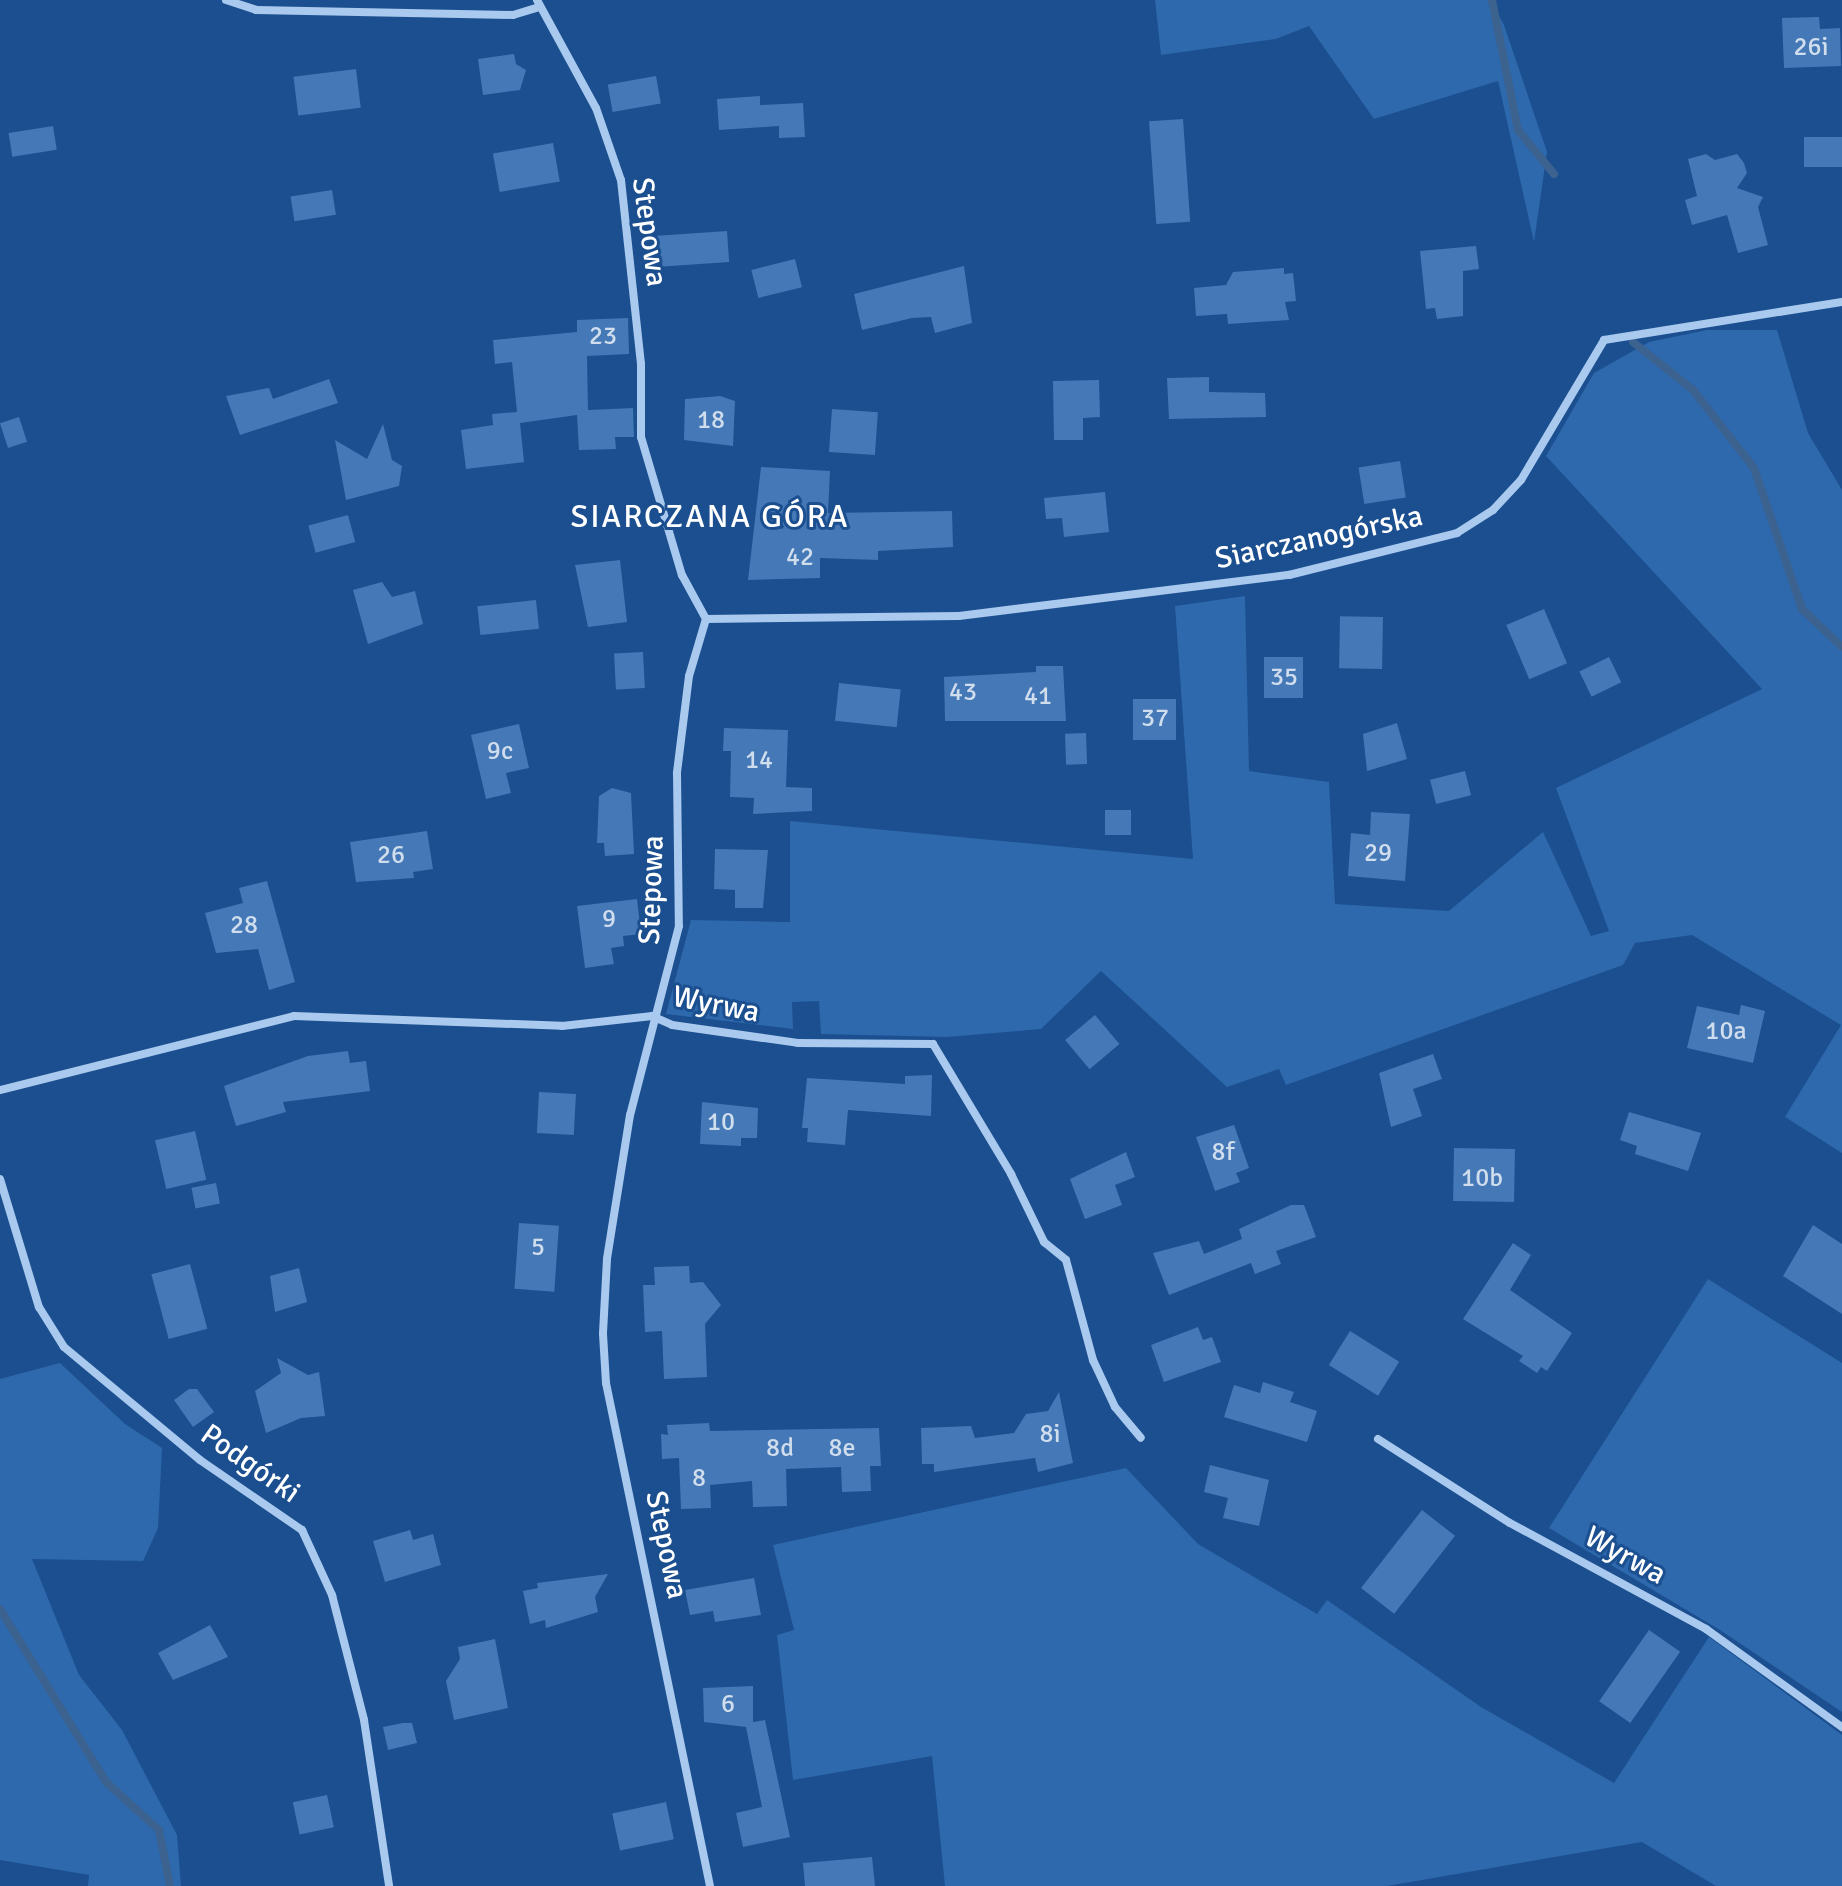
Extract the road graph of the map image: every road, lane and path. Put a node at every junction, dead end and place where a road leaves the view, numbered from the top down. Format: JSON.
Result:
{"nodes":[{"id":1,"x":226,"y":0,"type":"edge"},
{"id":2,"x":539,"y":3,"type":"edge"},
{"id":3,"x":1842,"y":302,"type":"edge"},
{"id":4,"x":706,"y":619,"type":"junction"},
{"id":5,"x":652,"y":1016,"type":"junction"},
{"id":6,"x":0,"y":1090,"type":"edge"},
{"id":7,"x":0,"y":1179,"type":"edge"},
{"id":8,"x":1141,"y":1438,"type":"dead end"},
{"id":9,"x":1378,"y":1439,"type":"dead end"},
{"id":10,"x":1842,"y":1727,"type":"edge"},
{"id":11,"x":389,"y":1886,"type":"edge"},
{"id":12,"x":710,"y":1886,"type":"edge"}],
"edges":[{"from":1,"to":2,"type":"street","name":"Stepowa"},
{"from":2,"to":4,"type":"street","name":"Stepowa"},
{"from":3,"to":4,"type":"street","name":"Siarczanogórska"},
{"from":4,"to":5,"type":"street","name":"Stepowa"},
{"from":5,"to":6,"type":"street","name":"Wyrwa"},
{"from":5,"to":8,"type":"street","name":"Wyrwa"},
{"from":5,"to":12,"type":"street","name":"Stepowa"},
{"from":7,"to":11,"type":"street","name":"Podgórki"},
{"from":9,"to":10,"type":"street","name":"Wyrwa"}]}
